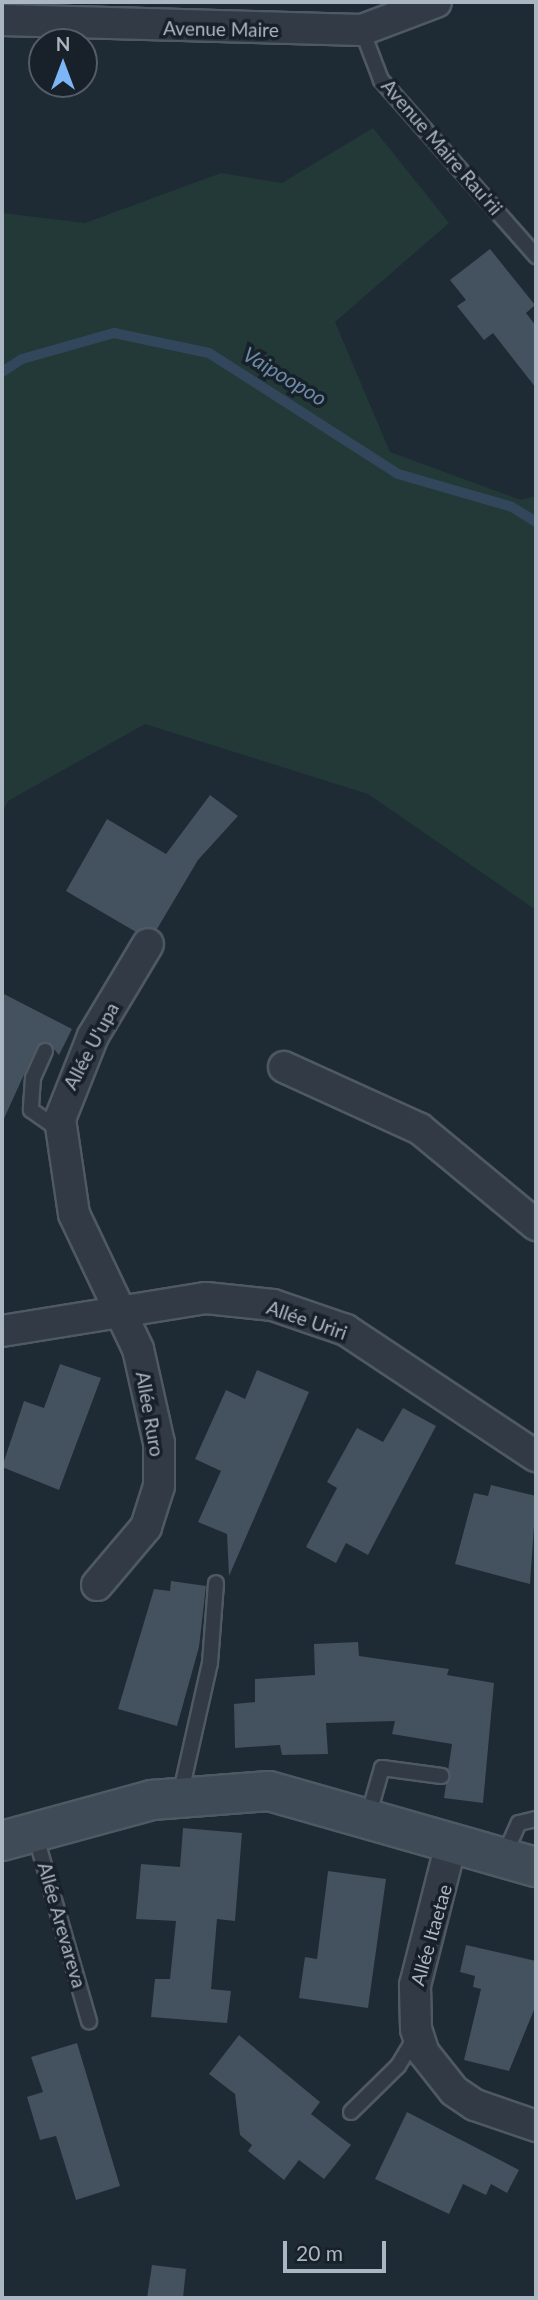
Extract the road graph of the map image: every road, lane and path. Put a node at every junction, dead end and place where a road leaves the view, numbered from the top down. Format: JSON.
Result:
{"nodes":[{"id":1,"x":436,"y":2,"type":"edge"},
{"id":2,"x":2,"y":20,"type":"edge"},
{"id":3,"x":362,"y":30,"type":"junction"},
{"id":4,"x":536,"y":256,"type":"edge"},
{"id":5,"x":148,"y":944,"type":"dead end"},
{"id":6,"x":46,"y":1051,"type":"dead end"},
{"id":7,"x":284,"y":1066,"type":"dead end"},
{"id":8,"x":61,"y":1132,"type":"junction"},
{"id":9,"x":536,"y":1225,"type":"edge"},
{"id":10,"x":116,"y":1314,"type":"junction"},
{"id":11,"x":2,"y":1331,"type":"edge"},
{"id":12,"x":536,"y":1456,"type":"edge"},
{"id":13,"x":216,"y":1583,"type":"dead end"},
{"id":14,"x":97,"y":1585,"type":"dead end"},
{"id":15,"x":442,"y":1776,"type":"dead end"},
{"id":16,"x":180,"y":1798,"type":"junction"},
{"id":17,"x":536,"y":1819,"type":"edge"},
{"id":18,"x":366,"y":1821,"type":"junction"},
{"id":19,"x":18,"y":1836,"type":"edge"},
{"id":20,"x":451,"y":1844,"type":"junction"},
{"id":21,"x":520,"y":1863,"type":"edge"},
{"id":22,"x":89,"y":2021,"type":"dead end"},
{"id":23,"x":417,"y":2034,"type":"junction"},
{"id":24,"x":351,"y":2112,"type":"dead end"},
{"id":25,"x":536,"y":2126,"type":"edge"}],
"edges":[{"from":1,"to":3,"type":"street","name":"Avenue Maire"},
{"from":2,"to":3,"type":"street","name":"Avenue Maire"},
{"from":3,"to":4,"type":"lane","name":"Avenue Maire Rau'rii"},
{"from":5,"to":8,"type":"street","name":"Allée U'upa"},
{"from":6,"to":8,"type":"lane"},
{"from":7,"to":9,"type":"street"},
{"from":8,"to":10,"type":"street","name":"Allée U'upa"},
{"from":10,"to":11,"type":"street","name":"Allée Uriri"},
{"from":10,"to":12,"type":"street","name":"Allée Uriri"},
{"from":10,"to":14,"type":"street","name":"Allée Ruro"},
{"from":13,"to":16,"type":"lane"},
{"from":15,"to":18,"type":"lane"},
{"from":16,"to":18,"type":"main road"},
{"from":16,"to":19,"type":"main road"},
{"from":17,"to":21,"type":"lane"},
{"from":18,"to":20,"type":"main road"},
{"from":19,"to":22,"type":"lane","name":"Allée Arevareva"},
{"from":20,"to":21,"type":"main road"},
{"from":20,"to":23,"type":"street","name":"Allée Itaetae"},
{"from":23,"to":24,"type":"lane"},
{"from":23,"to":25,"type":"street","name":"Allée Itaetae"}]}
